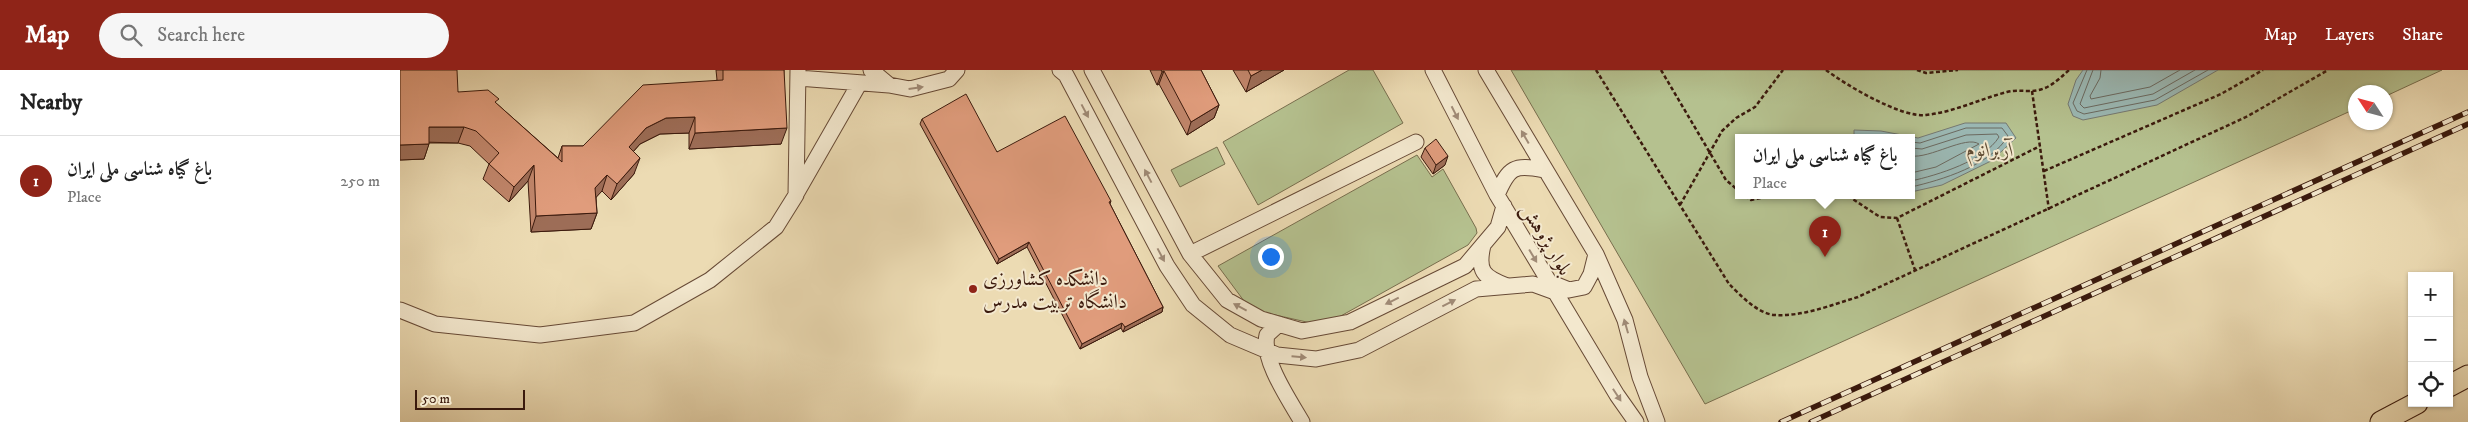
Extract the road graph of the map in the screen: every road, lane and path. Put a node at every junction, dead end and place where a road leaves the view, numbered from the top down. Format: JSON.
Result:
{"nodes":[{"id":1,"x":871,"y":70,"type":"edge"},
{"id":2,"x":956,"y":70,"type":"edge"},
{"id":3,"x":1060,"y":70,"type":"edge"},
{"id":4,"x":1092,"y":70,"type":"edge"},
{"id":5,"x":1433,"y":70,"type":"edge"},
{"id":6,"x":1486,"y":70,"type":"edge"},
{"id":7,"x":1596,"y":70,"type":"edge"},
{"id":8,"x":1661,"y":70,"type":"edge"},
{"id":9,"x":1784,"y":70,"type":"edge"},
{"id":10,"x":1826,"y":70,"type":"edge"},
{"id":11,"x":1917,"y":70,"type":"edge"},
{"id":12,"x":1958,"y":70,"type":"edge"},
{"id":13,"x":2069,"y":70,"type":"edge"},
{"id":14,"x":2263,"y":70,"type":"edge"},
{"id":15,"x":2328,"y":70,"type":"edge"},
{"id":16,"x":1935,"y":71,"type":"edge"},
{"id":17,"x":798,"y":74,"type":"edge"},
{"id":18,"x":859,"y":84,"type":"junction"},
{"id":19,"x":889,"y":85,"type":"junction"},
{"id":20,"x":2032,"y":91,"type":"junction"},
{"id":21,"x":1416,"y":142,"type":"dead end"},
{"id":22,"x":2040,"y":146,"type":"junction"},
{"id":23,"x":1710,"y":152,"type":"junction"},
{"id":24,"x":1544,"y":170,"type":"junction"},
{"id":25,"x":2044,"y":171,"type":"junction"},
{"id":26,"x":1735,"y":188,"type":"edge"},
{"id":27,"x":796,"y":195,"type":"junction"},
{"id":28,"x":1853,"y":199,"type":"edge"},
{"id":29,"x":1501,"y":201,"type":"junction"},
{"id":30,"x":1680,"y":205,"type":"junction"},
{"id":31,"x":2049,"y":210,"type":"junction"},
{"id":32,"x":1897,"y":218,"type":"junction"},
{"id":33,"x":1483,"y":245,"type":"junction"},
{"id":34,"x":1190,"y":254,"type":"junction"},
{"id":35,"x":1596,"y":254,"type":"junction"},
{"id":36,"x":1915,"y":270,"type":"junction"},
{"id":37,"x":1507,"y":286,"type":"junction"},
{"id":38,"x":1552,"y":287,"type":"junction"},
{"id":39,"x":400,"y":310,"type":"edge"},
{"id":40,"x":1258,"y":317,"type":"junction"},
{"id":41,"x":1279,"y":324,"type":"junction"},
{"id":42,"x":1243,"y":340,"type":"junction"},
{"id":43,"x":1267,"y":351,"type":"junction"},
{"id":44,"x":2468,"y":376,"type":"edge"},
{"id":45,"x":2453,"y":384,"type":"edge"},
{"id":46,"x":2410,"y":407,"type":"edge"},
{"id":47,"x":1302,"y":422,"type":"edge"},
{"id":48,"x":1636,"y":422,"type":"edge"},
{"id":49,"x":1657,"y":422,"type":"edge"},
{"id":50,"x":2382,"y":422,"type":"edge"}],
"edges":[{"from":1,"to":19,"type":"street"},
{"from":19,"to":2,"type":"street","one_way":true},
{"from":3,"to":42,"type":"street","one_way":true},
{"from":34,"to":4,"type":"street","one_way":true},
{"from":5,"to":29,"type":"street","name":"بلوار پژوهش","one_way":true},
{"from":24,"to":6,"type":"street","name":"بلوار پژوهش","one_way":true},
{"from":7,"to":30,"type":"path"},
{"from":8,"to":23,"type":"path"},
{"from":9,"to":23,"type":"path"},
{"from":10,"to":20,"type":"path"},
{"from":11,"to":16,"type":"path"},
{"from":12,"to":16,"type":"path"},
{"from":13,"to":20,"type":"path"},
{"from":14,"to":25,"type":"path"},
{"from":15,"to":31,"type":"path"},
{"from":17,"to":18,"type":"street"},
{"from":17,"to":27,"type":"street"},
{"from":18,"to":19,"type":"street"},
{"from":18,"to":27,"type":"street"},
{"from":20,"to":22,"type":"path"},
{"from":21,"to":34,"type":"street"},
{"from":22,"to":25,"type":"path"},
{"from":22,"to":32,"type":"path"},
{"from":23,"to":26,"type":"path"},
{"from":23,"to":30,"type":"path"},
{"from":24,"to":29,"type":"street"},
{"from":24,"to":35,"type":"street","name":"بلوار پژوهش"},
{"from":25,"to":31,"type":"path"},
{"from":27,"to":39,"type":"street"},
{"from":28,"to":32,"type":"path"},
{"from":29,"to":33,"type":"street"},
{"from":29,"to":38,"type":"street","name":"بلوار پژوهش","one_way":true},
{"from":30,"to":36,"type":"path"},
{"from":31,"to":36,"type":"path"},
{"from":32,"to":36,"type":"path"},
{"from":33,"to":37,"type":"street"},
{"from":33,"to":41,"type":"street","one_way":true},
{"from":40,"to":34,"type":"street","one_way":true},
{"from":35,"to":38,"type":"street"},
{"from":49,"to":35,"type":"street","name":"بلوار پژوهش","one_way":true},
{"from":37,"to":38,"type":"street"},
{"from":43,"to":37,"type":"street","one_way":true},
{"from":38,"to":48,"type":"street","name":"بلوار پژوهش","one_way":true},
{"from":40,"to":41,"type":"street"},
{"from":40,"to":42,"type":"street"},
{"from":41,"to":43,"type":"street"},
{"from":42,"to":43,"type":"street"},
{"from":43,"to":47,"type":"street"},
{"from":44,"to":45,"type":"highway"},
{"from":46,"to":50,"type":"highway"}]}
